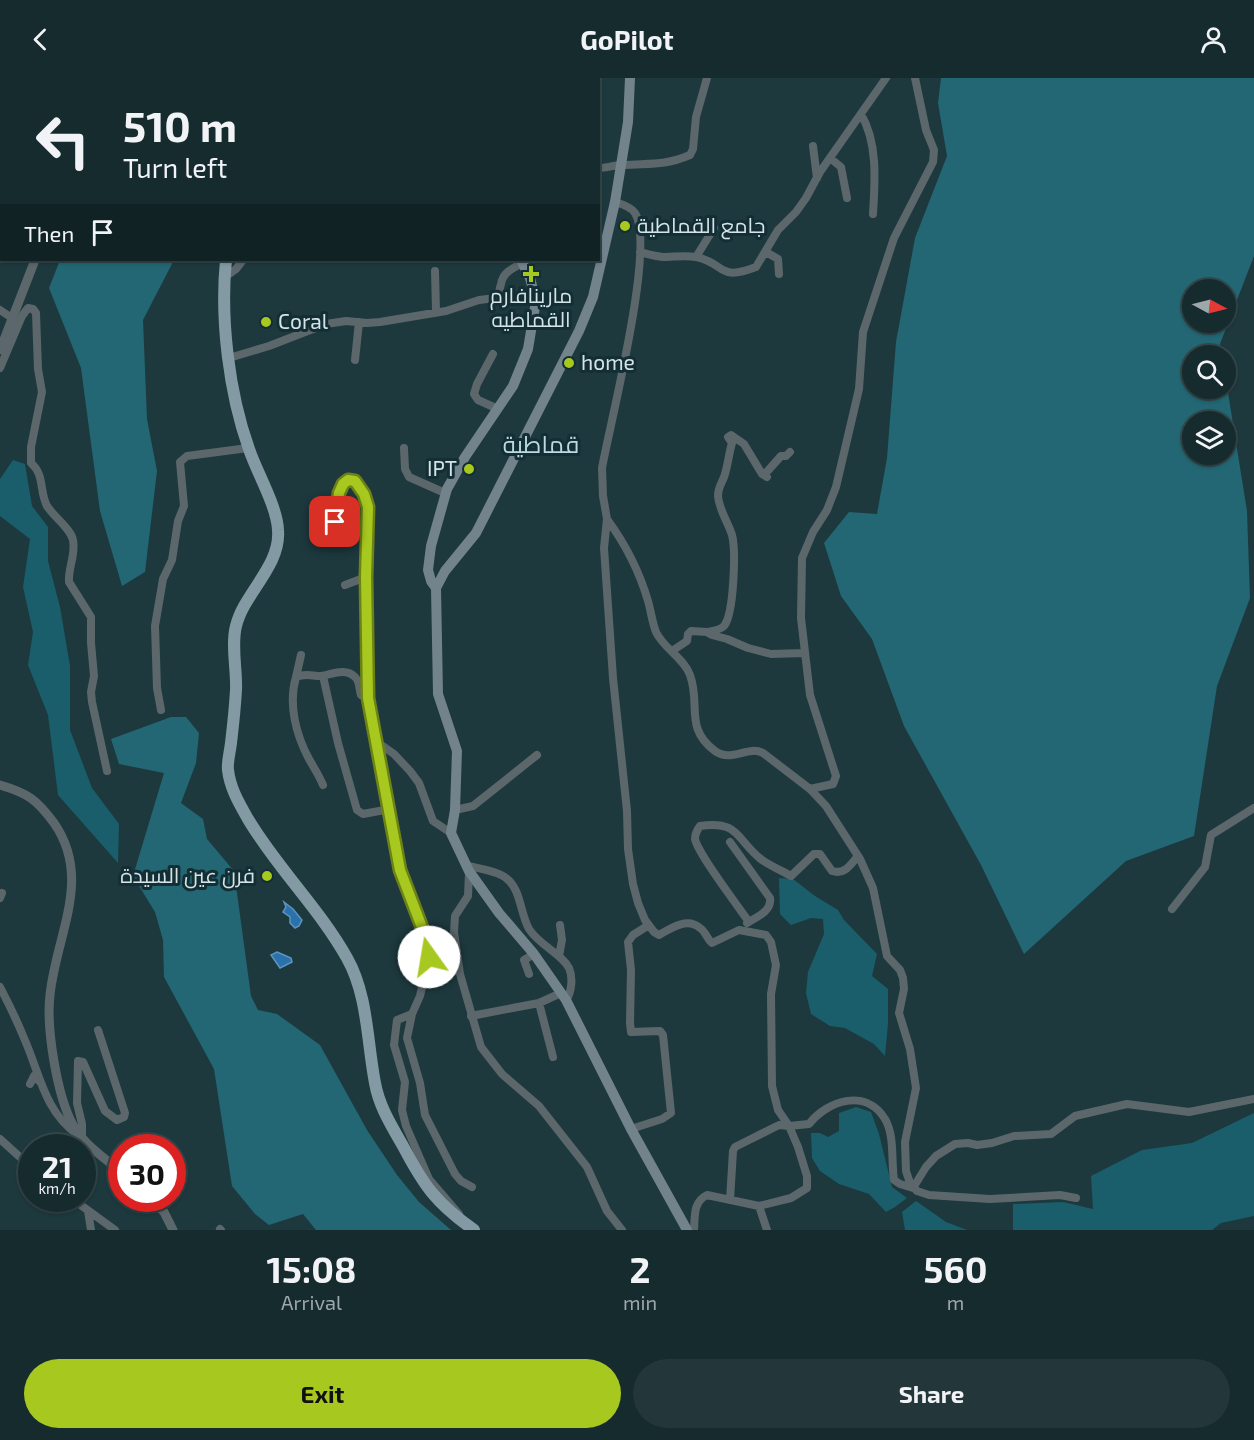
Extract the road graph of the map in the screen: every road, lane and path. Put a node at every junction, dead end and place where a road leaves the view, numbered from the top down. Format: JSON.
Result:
{"nodes":[{"id":1,"x":630,"y":78,"type":"edge"},
{"id":2,"x":707,"y":78,"type":"edge"},
{"id":3,"x":886,"y":78,"type":"edge"},
{"id":4,"x":915,"y":78,"type":"edge"},
{"id":5,"x":861,"y":114,"type":"junction"},
{"id":6,"x":813,"y":147,"type":"dead end"},
{"id":7,"x":830,"y":158,"type":"junction"},
{"id":8,"x":622,"y":165,"type":"junction"},
{"id":9,"x":600,"y":168,"type":"edge"},
{"id":10,"x":817,"y":178,"type":"junction"},
{"id":11,"x":847,"y":198,"type":"dead end"},
{"id":12,"x":615,"y":202,"type":"junction"},
{"id":13,"x":873,"y":214,"type":"dead end"},
{"id":14,"x":714,"y":228,"type":"dead end"},
{"id":15,"x":640,"y":252,"type":"junction"},
{"id":16,"x":766,"y":252,"type":"junction"},
{"id":17,"x":696,"y":257,"type":"junction"},
{"id":18,"x":34,"y":261,"type":"edge"},
{"id":19,"x":226,"y":261,"type":"edge"},
{"id":20,"x":242,"y":261,"type":"edge"},
{"id":21,"x":522,"y":261,"type":"edge"},
{"id":22,"x":435,"y":271,"type":"dead end"},
{"id":23,"x":779,"y":274,"type":"dead end"},
{"id":24,"x":225,"y":277,"type":"junction"},
{"id":25,"x":0,"y":310,"type":"edge"},
{"id":26,"x":436,"y":312,"type":"junction"},
{"id":27,"x":12,"y":318,"type":"junction"},
{"id":28,"x":359,"y":322,"type":"junction"},
{"id":29,"x":0,"y":350,"type":"edge"},
{"id":30,"x":493,"y":354,"type":"dead end"},
{"id":31,"x":229,"y":358,"type":"junction"},
{"id":32,"x":355,"y":360,"type":"dead end"},
{"id":33,"x":0,"y":368,"type":"edge"},
{"id":34,"x":498,"y":409,"type":"junction"},
{"id":35,"x":249,"y":448,"type":"junction"},
{"id":36,"x":404,"y":448,"type":"dead end"},
{"id":37,"x":790,"y":452,"type":"dead end"},
{"id":38,"x":445,"y":493,"type":"junction"},
{"id":39,"x":607,"y":519,"type":"junction"},
{"id":40,"x":333,"y":537,"type":"dead end"},
{"id":41,"x":366,"y":577,"type":"junction"},
{"id":42,"x":345,"y":585,"type":"dead end"},
{"id":43,"x":436,"y":588,"type":"junction"},
{"id":44,"x":707,"y":632,"type":"junction"},
{"id":45,"x":672,"y":651,"type":"junction"},
{"id":46,"x":805,"y":653,"type":"junction"},
{"id":47,"x":301,"y":656,"type":"dead end"},
{"id":48,"x":323,"y":676,"type":"junction"},
{"id":49,"x":296,"y":677,"type":"junction"},
{"id":50,"x":368,"y":698,"type":"junction"},
{"id":51,"x":161,"y":710,"type":"dead end"},
{"id":52,"x":377,"y":742,"type":"junction"},
{"id":53,"x":537,"y":755,"type":"dead end"},
{"id":54,"x":107,"y":771,"type":"dead end"},
{"id":55,"x":322,"y":784,"type":"dead end"},
{"id":56,"x":0,"y":785,"type":"edge"},
{"id":57,"x":810,"y":789,"type":"junction"},
{"id":58,"x":1254,"y":808,"type":"edge"},
{"id":59,"x":390,"y":809,"type":"junction"},
{"id":60,"x":455,"y":810,"type":"junction"},
{"id":61,"x":451,"y":833,"type":"junction"},
{"id":62,"x":730,"y":842,"type":"dead end"},
{"id":63,"x":858,"y":856,"type":"junction"},
{"id":64,"x":467,"y":868,"type":"junction"},
{"id":65,"x":1172,"y":909,"type":"dead end"},
{"id":66,"x":750,"y":922,"type":"junction"},
{"id":67,"x":560,"y":925,"type":"dead end"},
{"id":68,"x":649,"y":925,"type":"junction"},
{"id":69,"x":739,"y":930,"type":"junction"},
{"id":70,"x":534,"y":954,"type":"junction"},
{"id":71,"x":559,"y":956,"type":"junction"},
{"id":72,"x":529,"y":974,"type":"dead end"},
{"id":73,"x":0,"y":987,"type":"edge"},
{"id":74,"x":564,"y":997,"type":"junction"},
{"id":75,"x":539,"y":1003,"type":"junction"},
{"id":76,"x":412,"y":1014,"type":"junction"},
{"id":77,"x":471,"y":1016,"type":"junction"},
{"id":78,"x":98,"y":1030,"type":"dead end"},
{"id":79,"x":553,"y":1057,"type":"dead end"},
{"id":80,"x":41,"y":1083,"type":"junction"},
{"id":81,"x":30,"y":1084,"type":"dead end"},
{"id":82,"x":1254,"y":1099,"type":"edge"},
{"id":83,"x":789,"y":1126,"type":"junction"},
{"id":84,"x":631,"y":1129,"type":"junction"},
{"id":85,"x":76,"y":1134,"type":"edge"},
{"id":86,"x":79,"y":1134,"type":"edge"},
{"id":87,"x":82,"y":1134,"type":"edge"},
{"id":88,"x":0,"y":1139,"type":"edge"},
{"id":89,"x":96,"y":1150,"type":"edge"},
{"id":90,"x":18,"y":1155,"type":"edge"},
{"id":91,"x":108,"y":1161,"type":"edge"},
{"id":92,"x":472,"y":1187,"type":"dead end"},
{"id":93,"x":913,"y":1188,"type":"junction"},
{"id":94,"x":1076,"y":1198,"type":"dead end"},
{"id":95,"x":730,"y":1200,"type":"junction"},
{"id":96,"x":759,"y":1206,"type":"junction"},
{"id":97,"x":88,"y":1212,"type":"edge"},
{"id":98,"x":89,"y":1212,"type":"edge"},
{"id":99,"x":164,"y":1212,"type":"edge"},
{"id":100,"x":471,"y":1228,"type":"edge"},
{"id":101,"x":91,"y":1230,"type":"edge"},
{"id":102,"x":115,"y":1230,"type":"edge"},
{"id":103,"x":172,"y":1230,"type":"edge"},
{"id":104,"x":622,"y":1230,"type":"edge"},
{"id":105,"x":687,"y":1230,"type":"edge"},
{"id":106,"x":694,"y":1230,"type":"edge"},
{"id":107,"x":767,"y":1230,"type":"edge"}],
"edges":[{"from":1,"to":8,"type":"main road"},
{"from":2,"to":8,"type":"street"},
{"from":3,"to":5,"type":"street"},
{"from":4,"to":46,"type":"street"},
{"from":5,"to":7,"type":"street"},
{"from":5,"to":13,"type":"street"},
{"from":6,"to":10,"type":"street"},
{"from":7,"to":10,"type":"street"},
{"from":7,"to":11,"type":"street"},
{"from":8,"to":9,"type":"street"},
{"from":8,"to":12,"type":"main road"},
{"from":10,"to":16,"type":"street"},
{"from":12,"to":15,"type":"street"},
{"from":12,"to":43,"type":"main road"},
{"from":14,"to":17,"type":"street"},
{"from":15,"to":17,"type":"street"},
{"from":15,"to":39,"type":"street"},
{"from":16,"to":17,"type":"street"},
{"from":16,"to":23,"type":"street"},
{"from":18,"to":27,"type":"street"},
{"from":19,"to":24,"type":"main road"},
{"from":20,"to":24,"type":"street"},
{"from":21,"to":26,"type":"street"},
{"from":21,"to":34,"type":"main road"},
{"from":22,"to":26,"type":"street"},
{"from":24,"to":31,"type":"main road"},
{"from":25,"to":27,"type":"street"},
{"from":26,"to":28,"type":"street"},
{"from":27,"to":29,"type":"street"},
{"from":28,"to":31,"type":"street"},
{"from":28,"to":32,"type":"street"},
{"from":30,"to":34,"type":"street"},
{"from":31,"to":35,"type":"main road"},
{"from":33,"to":54,"type":"street"},
{"from":34,"to":38,"type":"main road"},
{"from":35,"to":51,"type":"street"},
{"from":35,"to":100,"type":"main road"},
{"from":36,"to":38,"type":"street"},
{"from":37,"to":44,"type":"street"},
{"from":38,"to":43,"type":"main road"},
{"from":39,"to":45,"type":"street"},
{"from":39,"to":68,"type":"street"},
{"from":40,"to":41,"type":"street"},
{"from":41,"to":42,"type":"street"},
{"from":41,"to":50,"type":"street"},
{"from":43,"to":60,"type":"main road"},
{"from":44,"to":45,"type":"street"},
{"from":44,"to":46,"type":"street"},
{"from":45,"to":57,"type":"street"},
{"from":46,"to":57,"type":"street"},
{"from":47,"to":49,"type":"street"},
{"from":48,"to":49,"type":"street"},
{"from":48,"to":50,"type":"street"},
{"from":48,"to":59,"type":"street"},
{"from":49,"to":55,"type":"street"},
{"from":50,"to":52,"type":"street"},
{"from":52,"to":59,"type":"street"},
{"from":52,"to":61,"type":"street"},
{"from":53,"to":60,"type":"street"},
{"from":56,"to":86,"type":"street"},
{"from":57,"to":63,"type":"street"},
{"from":58,"to":65,"type":"street"},
{"from":59,"to":76,"type":"street"},
{"from":60,"to":61,"type":"main road"},
{"from":61,"to":64,"type":"main road"},
{"from":62,"to":66,"type":"street"},
{"from":63,"to":66,"type":"street"},
{"from":63,"to":93,"type":"street"},
{"from":64,"to":70,"type":"main road"},
{"from":64,"to":71,"type":"street"},
{"from":64,"to":77,"type":"street"},
{"from":66,"to":69,"type":"street"},
{"from":67,"to":71,"type":"street"},
{"from":68,"to":69,"type":"street"},
{"from":68,"to":84,"type":"street"},
{"from":69,"to":83,"type":"street"},
{"from":70,"to":72,"type":"street"},
{"from":70,"to":74,"type":"main road"},
{"from":71,"to":74,"type":"street"},
{"from":73,"to":80,"type":"street"},
{"from":74,"to":75,"type":"street"},
{"from":74,"to":84,"type":"main road"},
{"from":75,"to":77,"type":"street"},
{"from":75,"to":79,"type":"street"},
{"from":76,"to":92,"type":"street"},
{"from":76,"to":100,"type":"street"},
{"from":77,"to":104,"type":"street"},
{"from":78,"to":87,"type":"street"},
{"from":80,"to":81,"type":"street"},
{"from":80,"to":85,"type":"street"},
{"from":82,"to":93,"type":"street"},
{"from":83,"to":93,"type":"street"},
{"from":83,"to":95,"type":"street"},
{"from":83,"to":96,"type":"street"},
{"from":84,"to":105,"type":"main road"},
{"from":88,"to":90,"type":"street"},
{"from":89,"to":91,"type":"street"},
{"from":93,"to":94,"type":"street"},
{"from":95,"to":96,"type":"street"},
{"from":95,"to":106,"type":"street"},
{"from":96,"to":107,"type":"street"},
{"from":97,"to":101,"type":"street"},
{"from":98,"to":102,"type":"street"},
{"from":99,"to":103,"type":"street"}]}
